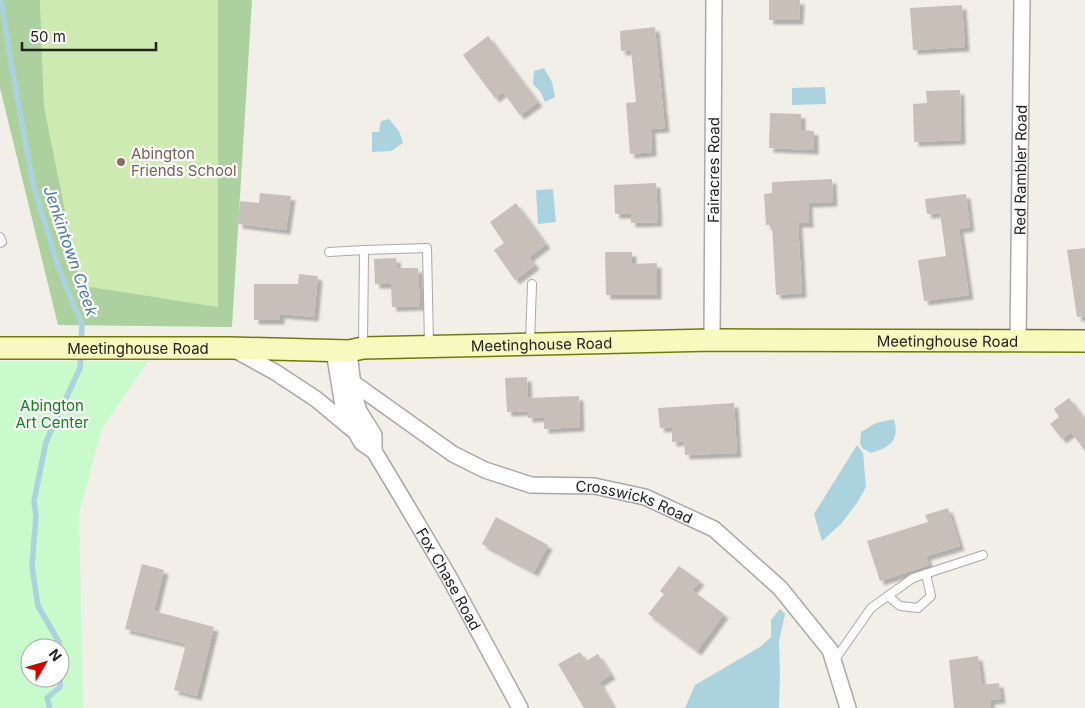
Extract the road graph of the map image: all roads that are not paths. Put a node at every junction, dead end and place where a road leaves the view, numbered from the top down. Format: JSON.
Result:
{"nodes":[{"id":1,"x":714,"y":0,"type":"edge"},
{"id":2,"x":1022,"y":0,"type":"edge"},
{"id":3,"x":0,"y":237,"type":"edge"},
{"id":4,"x":0,"y":243,"type":"edge"},
{"id":5,"x":364,"y":250,"type":"junction"},
{"id":6,"x":329,"y":252,"type":"dead end"},
{"id":7,"x":532,"y":284,"type":"dead end"},
{"id":8,"x":712,"y":340,"type":"junction"},
{"id":9,"x":1018,"y":340,"type":"junction"},
{"id":10,"x":1085,"y":341,"type":"edge"},
{"id":11,"x":530,"y":344,"type":"junction"},
{"id":12,"x":429,"y":346,"type":"junction"},
{"id":13,"x":9,"y":348,"type":"edge"},
{"id":14,"x":231,"y":348,"type":"junction"},
{"id":15,"x":348,"y":350,"type":"junction"},
{"id":16,"x":352,"y":382,"type":"junction"},
{"id":17,"x":355,"y":431,"type":"junction"},
{"id":18,"x":374,"y":451,"type":"junction"},
{"id":19,"x":983,"y":555,"type":"dead end"},
{"id":20,"x":926,"y":574,"type":"junction"},
{"id":21,"x":888,"y":596,"type":"junction"},
{"id":22,"x":834,"y":662,"type":"junction"},
{"id":23,"x":520,"y":708,"type":"edge"},
{"id":24,"x":848,"y":708,"type":"edge"}],
"edges":[{"from":1,"to":8,"type":"street","name":"Fairacres Road"},
{"from":2,"to":9,"type":"street","name":"Red Rambler Road"},
{"from":3,"to":4,"type":"lane"},
{"from":5,"to":6,"type":"lane"},
{"from":5,"to":12,"type":"lane"},
{"from":5,"to":15,"type":"lane"},
{"from":7,"to":11,"type":"lane"},
{"from":8,"to":9,"type":"street","name":"Meetinghouse Road"},
{"from":8,"to":11,"type":"street","name":"Meetinghouse Road"},
{"from":9,"to":10,"type":"street","name":"Meetinghouse Road"},
{"from":11,"to":12,"type":"street","name":"Meetinghouse Road"},
{"from":12,"to":15,"type":"street","name":"Meetinghouse Road"},
{"from":13,"to":14,"type":"street","name":"Meetinghouse Road"},
{"from":14,"to":15,"type":"street","name":"Meetinghouse Road"},
{"from":14,"to":17,"type":"street","name":"Fox Chase Road"},
{"from":15,"to":16,"type":"street","name":"Fox Chase Road"},
{"from":15,"to":17,"type":"street","name":"Fox Chase Road"},
{"from":16,"to":18,"type":"street","name":"Fox Chase Road"},
{"from":16,"to":22,"type":"street","name":"Crosswicks Road"},
{"from":17,"to":18,"type":"street","name":"Fox Chase Road"},
{"from":18,"to":23,"type":"street","name":"Fox Chase Road"},
{"from":19,"to":20,"type":"lane"},
{"from":20,"to":21,"type":"lane"},
{"from":20,"to":21,"type":"lane"},
{"from":21,"to":22,"type":"lane"},
{"from":22,"to":24,"type":"street","name":"Crosswicks Road"}]}
